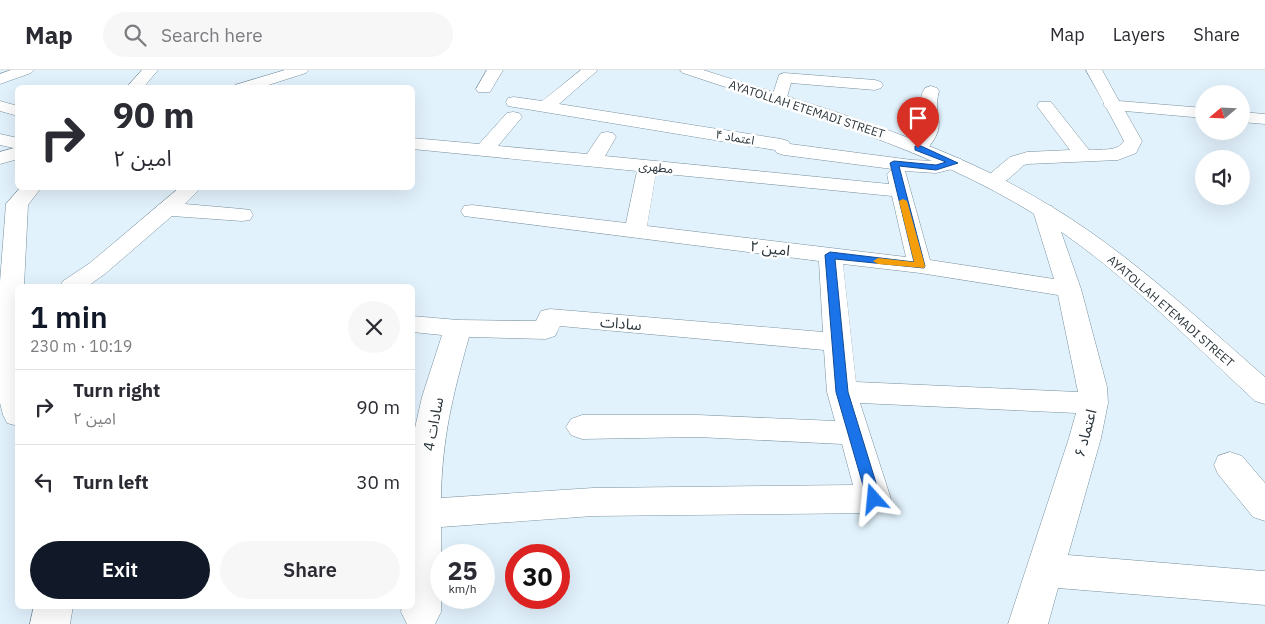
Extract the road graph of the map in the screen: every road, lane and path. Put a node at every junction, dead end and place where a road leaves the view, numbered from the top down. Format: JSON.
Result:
{"nodes":[{"id":1,"x":26,"y":70,"type":"edge"},
{"id":2,"x":150,"y":70,"type":"edge"},
{"id":3,"x":301,"y":70,"type":"edge"},
{"id":4,"x":495,"y":70,"type":"edge"},
{"id":5,"x":590,"y":70,"type":"edge"},
{"id":6,"x":688,"y":70,"type":"edge"},
{"id":7,"x":1094,"y":70,"type":"edge"},
{"id":8,"x":0,"y":79,"type":"edge"},
{"id":9,"x":137,"y":85,"type":"edge"},
{"id":10,"x":251,"y":85,"type":"edge"},
{"id":11,"x":874,"y":85,"type":"dead end"},
{"id":12,"x":484,"y":89,"type":"dead end"},
{"id":13,"x":931,"y":91,"type":"dead end"},
{"id":14,"x":779,"y":100,"type":"junction"},
{"id":15,"x":1111,"y":105,"type":"junction"},
{"id":16,"x":0,"y":106,"type":"edge"},
{"id":17,"x":1045,"y":106,"type":"dead end"},
{"id":18,"x":545,"y":107,"type":"junction"},
{"id":19,"x":15,"y":110,"type":"edge"},
{"id":20,"x":1195,"y":112,"type":"edge"},
{"id":21,"x":1250,"y":118,"type":"edge"},
{"id":22,"x":1265,"y":119,"type":"edge"},
{"id":23,"x":608,"y":137,"type":"dead end"},
{"id":24,"x":0,"y":139,"type":"edge"},
{"id":25,"x":15,"y":143,"type":"edge"},
{"id":26,"x":415,"y":143,"type":"edge"},
{"id":27,"x":918,"y":148,"type":"junction"},
{"id":28,"x":484,"y":150,"type":"junction"},
{"id":29,"x":15,"y":154,"type":"edge"},
{"id":30,"x":1083,"y":155,"type":"junction"},
{"id":31,"x":0,"y":158,"type":"edge"},
{"id":32,"x":593,"y":161,"type":"junction"},
{"id":33,"x":894,"y":163,"type":"junction"},
{"id":34,"x":954,"y":163,"type":"junction"},
{"id":35,"x":648,"y":166,"type":"junction"},
{"id":36,"x":992,"y":182,"type":"junction"},
{"id":37,"x":15,"y":189,"type":"edge"},
{"id":38,"x":0,"y":190,"type":"edge"},
{"id":39,"x":28,"y":190,"type":"edge"},
{"id":40,"x":189,"y":190,"type":"edge"},
{"id":41,"x":900,"y":191,"type":"junction"},
{"id":42,"x":167,"y":209,"type":"junction"},
{"id":43,"x":472,"y":210,"type":"dead end"},
{"id":44,"x":1044,"y":211,"type":"junction"},
{"id":45,"x":242,"y":215,"type":"dead end"},
{"id":46,"x":636,"y":231,"type":"junction"},
{"id":47,"x":830,"y":255,"type":"junction"},
{"id":48,"x":920,"y":266,"type":"junction"},
{"id":49,"x":74,"y":284,"type":"edge"},
{"id":50,"x":1069,"y":289,"type":"junction"},
{"id":51,"x":9,"y":324,"type":"edge"},
{"id":52,"x":415,"y":324,"type":"edge"},
{"id":53,"x":458,"y":328,"type":"junction"},
{"id":54,"x":838,"y":342,"type":"junction"},
{"id":55,"x":842,"y":392,"type":"junction"},
{"id":56,"x":1265,"y":394,"type":"edge"},
{"id":57,"x":15,"y":395,"type":"edge"},
{"id":58,"x":1093,"y":403,"type":"junction"},
{"id":59,"x":582,"y":427,"type":"dead end"},
{"id":60,"x":853,"y":433,"type":"junction"},
{"id":61,"x":1230,"y":465,"type":"dead end"},
{"id":62,"x":1265,"y":507,"type":"edge"},
{"id":63,"x":425,"y":514,"type":"junction"},
{"id":64,"x":1045,"y":570,"type":"junction"},
{"id":65,"x":1263,"y":588,"type":"dead end"},
{"id":66,"x":53,"y":609,"type":"edge"},
{"id":67,"x":421,"y":612,"type":"dead end"},
{"id":68,"x":50,"y":624,"type":"edge"},
{"id":69,"x":1028,"y":624,"type":"edge"}],
"edges":[{"from":1,"to":8,"type":"street"},
{"from":2,"to":9,"type":"street"},
{"from":3,"to":10,"type":"street"},
{"from":4,"to":12,"type":"street"},
{"from":5,"to":18,"type":"street"},
{"from":6,"to":14,"type":"street","name":"AYATOLLAH ETEMADI STREET"},
{"from":7,"to":15,"type":"street"},
{"from":11,"to":14,"type":"street"},
{"from":13,"to":27,"type":"street"},
{"from":14,"to":27,"type":"street","name":"AYATOLLAH ETEMADI STREET"},
{"from":15,"to":20,"type":"street"},
{"from":15,"to":30,"type":"street"},
{"from":16,"to":19,"type":"street"},
{"from":17,"to":30,"type":"street"},
{"from":18,"to":28,"type":"street","name":"اعتماد ۴"},
{"from":18,"to":33,"type":"street","name":"اعتماد ۴"},
{"from":21,"to":22,"type":"street"},
{"from":23,"to":32,"type":"street"},
{"from":24,"to":25,"type":"street"},
{"from":26,"to":28,"type":"street","name":"مطهری"},
{"from":27,"to":34,"type":"street","name":"AYATOLLAH ETEMADI STREET"},
{"from":28,"to":32,"type":"street","name":"مطهری"},
{"from":29,"to":31,"type":"street"},
{"from":30,"to":36,"type":"street"},
{"from":32,"to":35,"type":"street","name":"مطهری"},
{"from":33,"to":34,"type":"street","name":"اعتماد ۴"},
{"from":33,"to":41,"type":"street"},
{"from":34,"to":36,"type":"street","name":"AYATOLLAH ETEMADI STREET"},
{"from":35,"to":41,"type":"street","name":"مطهری"},
{"from":35,"to":46,"type":"street"},
{"from":36,"to":44,"type":"street","name":"AYATOLLAH ETEMADI STREET"},
{"from":37,"to":38,"type":"street"},
{"from":39,"to":51,"type":"street"},
{"from":40,"to":42,"type":"street"},
{"from":41,"to":48,"type":"street"},
{"from":42,"to":45,"type":"street"},
{"from":42,"to":49,"type":"street"},
{"from":43,"to":46,"type":"street","name":"امین ۲"},
{"from":44,"to":50,"type":"street","name":"اعتماد ۶"},
{"from":44,"to":56,"type":"street","name":"AYATOLLAH ETEMADI STREET"},
{"from":46,"to":47,"type":"street","name":"امین ۲"},
{"from":47,"to":48,"type":"street","name":"امین ۲"},
{"from":47,"to":54,"type":"street"},
{"from":48,"to":50,"type":"street","name":"امین ۲"},
{"from":50,"to":58,"type":"street","name":"اعتماد ۶"},
{"from":51,"to":57,"type":"street"},
{"from":52,"to":53,"type":"street","name":"سادات"},
{"from":53,"to":54,"type":"street","name":"سادات"},
{"from":53,"to":63,"type":"street","name":"سادات 4"},
{"from":54,"to":55,"type":"street"},
{"from":55,"to":58,"type":"street"},
{"from":55,"to":60,"type":"street"},
{"from":58,"to":64,"type":"street","name":"اعتماد ۶"},
{"from":59,"to":60,"type":"street"},
{"from":60,"to":63,"type":"street"},
{"from":61,"to":62,"type":"street"},
{"from":63,"to":67,"type":"street","name":"سادات 4"},
{"from":64,"to":65,"type":"street"},
{"from":64,"to":69,"type":"street","name":"اعتماد ۶"},
{"from":66,"to":68,"type":"street"}]}
